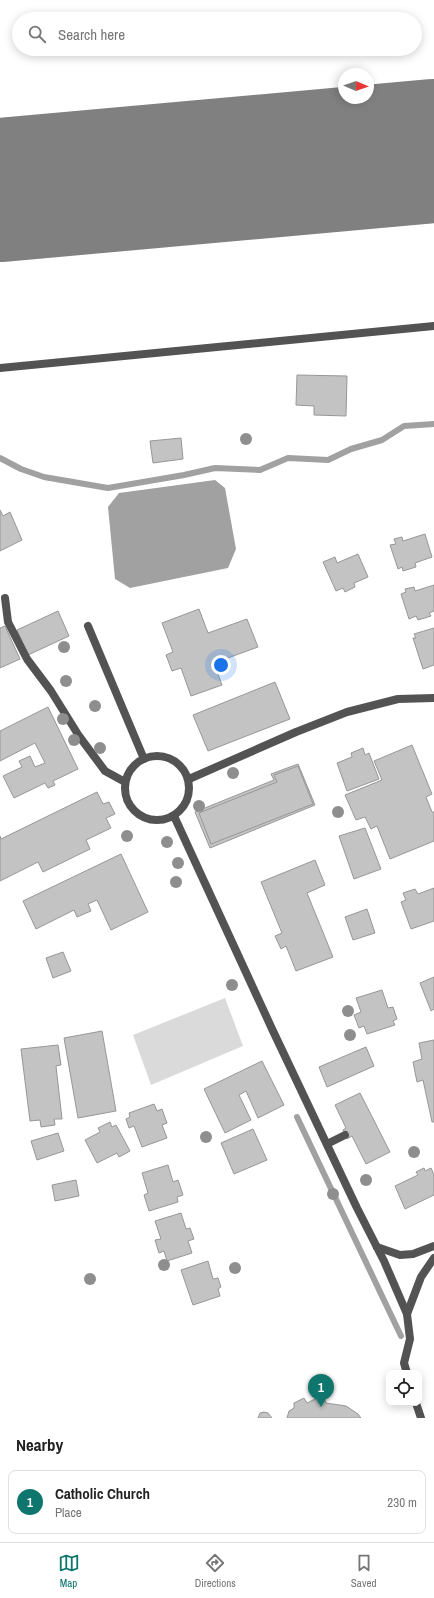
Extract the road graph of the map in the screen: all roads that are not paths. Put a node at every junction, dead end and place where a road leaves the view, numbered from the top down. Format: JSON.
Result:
{"nodes":[{"id":1,"x":434,"y":326,"type":"edge"},
{"id":2,"x":0,"y":368,"type":"edge"},
{"id":3,"x":5,"y":598,"type":"dead end"},
{"id":4,"x":88,"y":626,"type":"dead end"},
{"id":5,"x":434,"y":698,"type":"edge"},
{"id":6,"x":144,"y":759,"type":"junction"},
{"id":7,"x":189,"y":779,"type":"junction"},
{"id":8,"x":126,"y":782,"type":"junction"},
{"id":9,"x":174,"y":816,"type":"junction"},
{"id":10,"x":345,"y":1135,"type":"dead end"},
{"id":11,"x":327,"y":1144,"type":"junction"},
{"id":12,"x":434,"y":1246,"type":"edge"},
{"id":13,"x":377,"y":1247,"type":"junction"},
{"id":14,"x":434,"y":1258,"type":"edge"},
{"id":15,"x":407,"y":1314,"type":"junction"},
{"id":16,"x":406,"y":1370,"type":"edge"},
{"id":17,"x":417,"y":1406,"type":"edge"},
{"id":18,"x":421,"y":1418,"type":"edge"}],
"edges":[{"from":1,"to":2,"type":"street"},
{"from":3,"to":8,"type":"street"},
{"from":4,"to":6,"type":"street"},
{"from":5,"to":7,"type":"street"},
{"from":6,"to":7,"type":"street"},
{"from":6,"to":8,"type":"street"},
{"from":7,"to":9,"type":"street"},
{"from":8,"to":9,"type":"street"},
{"from":9,"to":11,"type":"street"},
{"from":10,"to":11,"type":"street"},
{"from":11,"to":13,"type":"street"},
{"from":12,"to":13,"type":"street"},
{"from":13,"to":15,"type":"street"},
{"from":14,"to":15,"type":"street"},
{"from":15,"to":16,"type":"street"},
{"from":17,"to":18,"type":"street"}]}
